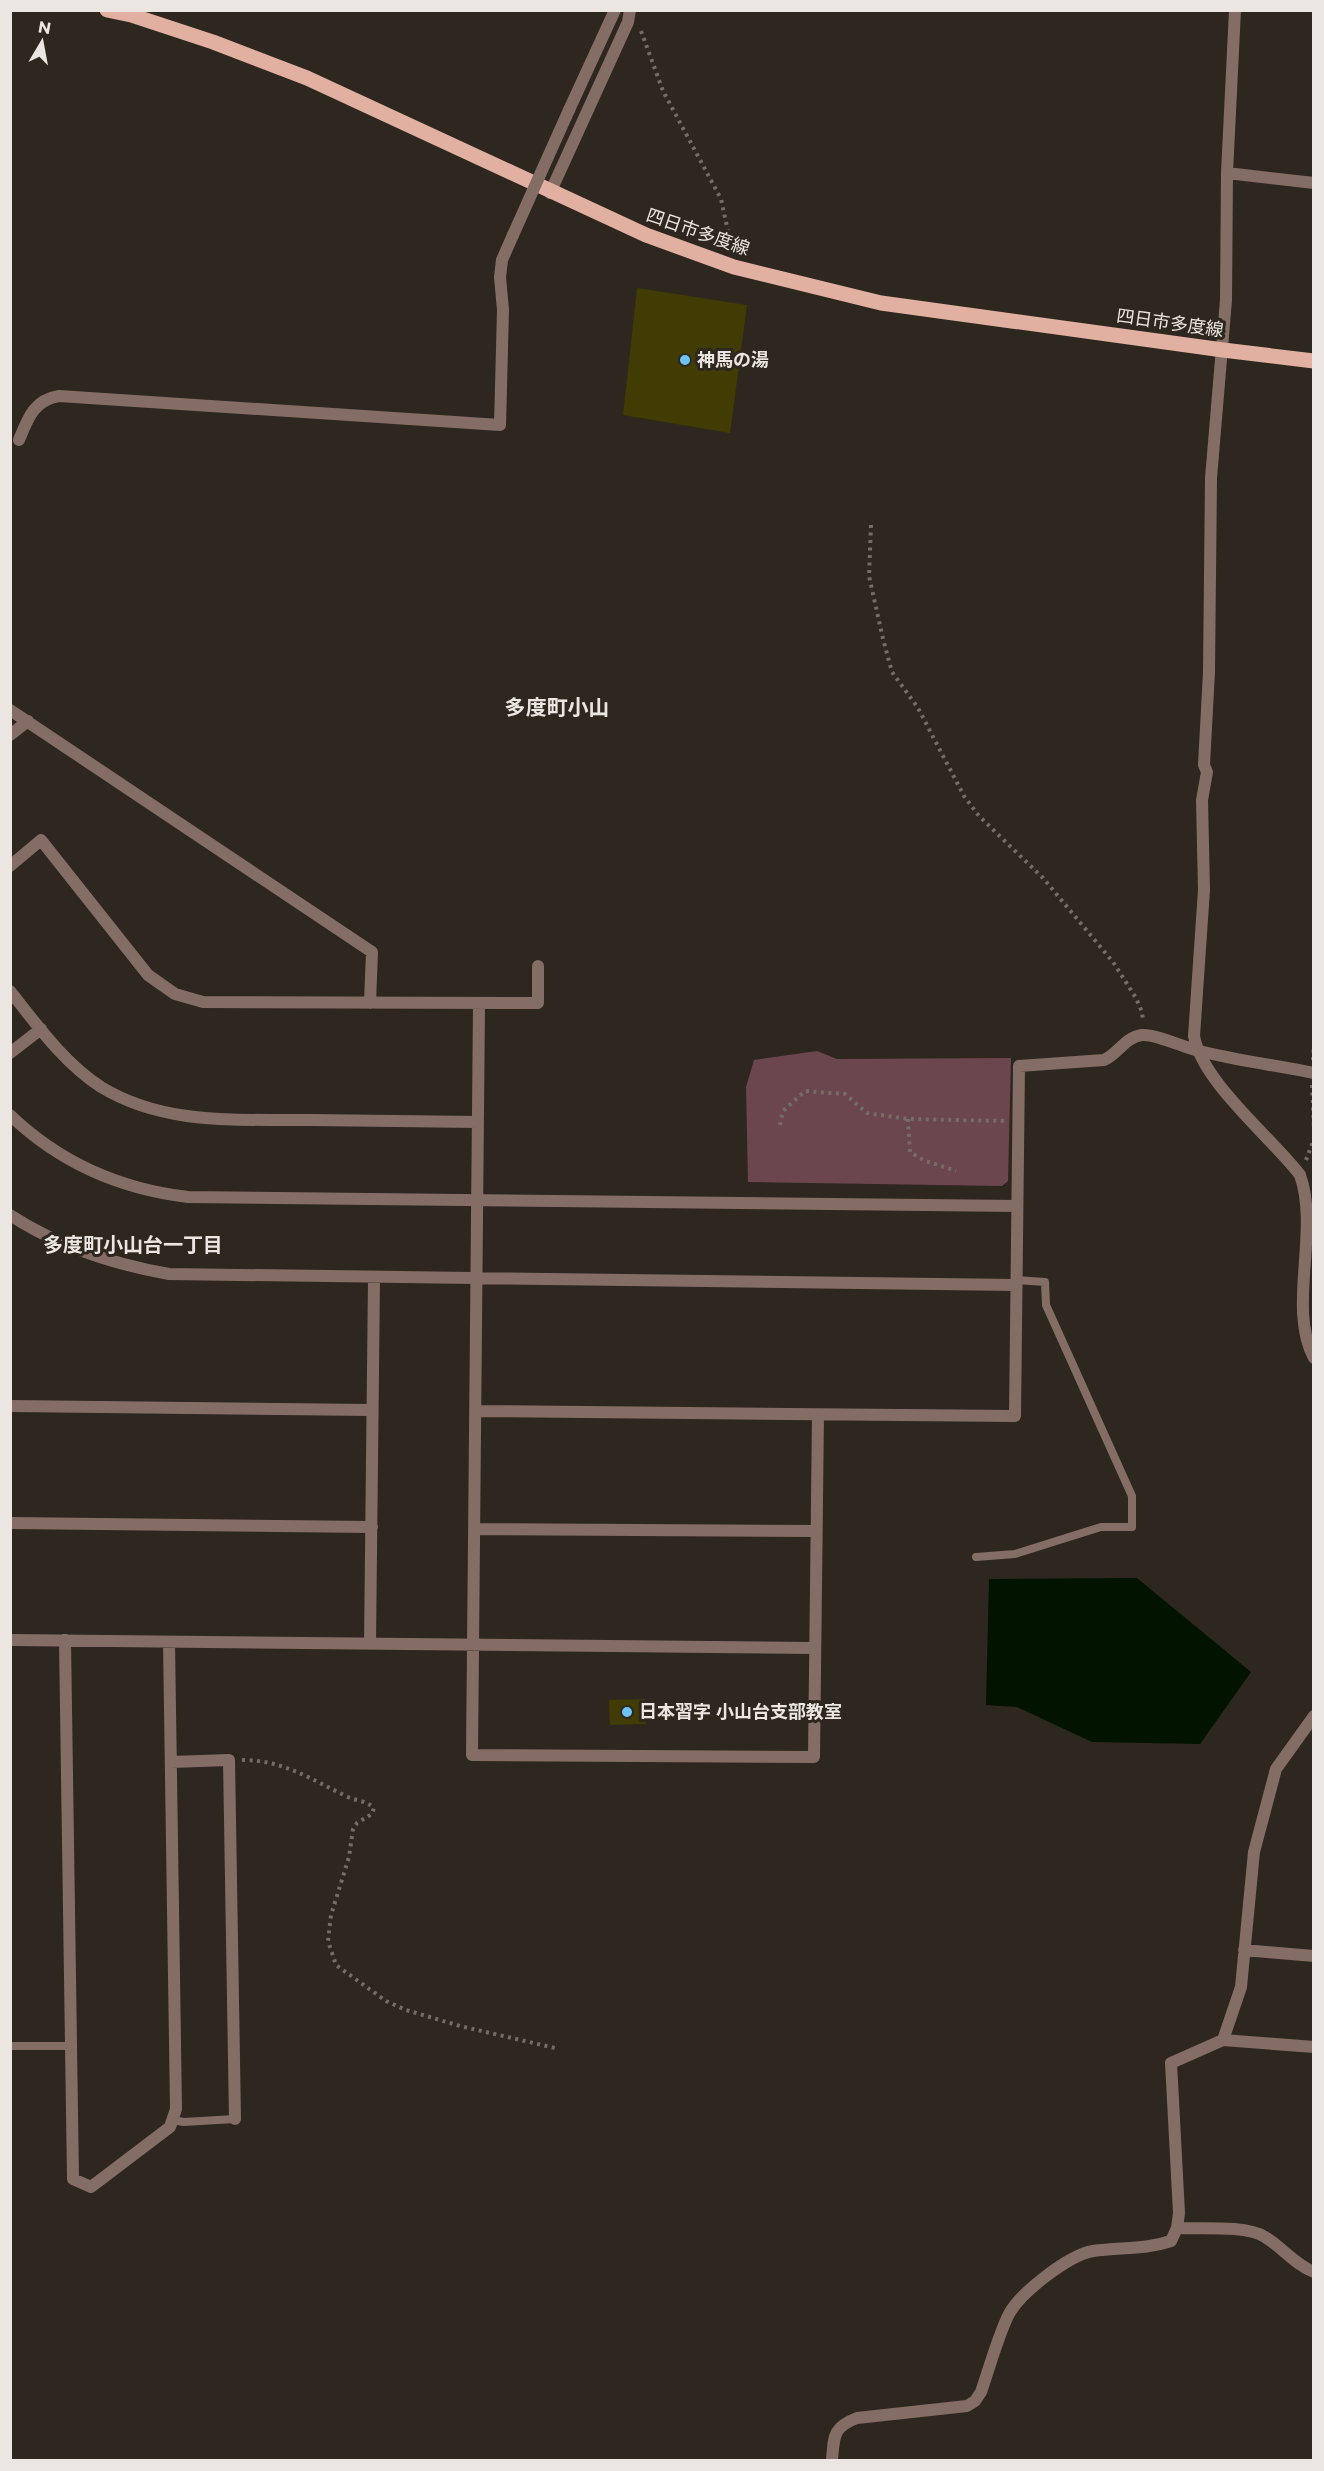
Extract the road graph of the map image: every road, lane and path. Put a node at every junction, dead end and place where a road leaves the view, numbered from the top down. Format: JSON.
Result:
{"nodes":[{"id":1,"x":107,"y":10,"type":"edge"},
{"id":2,"x":1235,"y":10,"type":"edge"},
{"id":3,"x":614,"y":11,"type":"edge"},
{"id":4,"x":629,"y":14,"type":"edge"},
{"id":5,"x":1227,"y":173,"type":"junction"},
{"id":6,"x":1314,"y":183,"type":"edge"},
{"id":7,"x":550,"y":193,"type":"junction"},
{"id":8,"x":732,"y":254,"type":"dead end"},
{"id":9,"x":1223,"y":350,"type":"junction"},
{"id":10,"x":1314,"y":361,"type":"edge"},
{"id":11,"x":19,"y":440,"type":"dead end"},
{"id":12,"x":871,"y":525,"type":"dead end"},
{"id":13,"x":10,"y":710,"type":"edge"},
{"id":14,"x":28,"y":721,"type":"junction"},
{"id":15,"x":10,"y":735,"type":"edge"},
{"id":16,"x":10,"y":866,"type":"edge"},
{"id":17,"x":538,"y":966,"type":"dead end"},
{"id":18,"x":10,"y":991,"type":"edge"},
{"id":19,"x":370,"y":1003,"type":"junction"},
{"id":20,"x":479,"y":1004,"type":"junction"},
{"id":21,"x":40,"y":1029,"type":"junction"},
{"id":22,"x":1143,"y":1035,"type":"junction"},
{"id":23,"x":1196,"y":1050,"type":"junction"},
{"id":24,"x":10,"y":1053,"type":"edge"},
{"id":25,"x":1314,"y":1073,"type":"edge"},
{"id":26,"x":10,"y":1115,"type":"edge"},
{"id":27,"x":908,"y":1119,"type":"junction"},
{"id":28,"x":478,"y":1122,"type":"junction"},
{"id":29,"x":1018,"y":1122,"type":"junction"},
{"id":30,"x":780,"y":1125,"type":"dead end"},
{"id":31,"x":956,"y":1171,"type":"dead end"},
{"id":32,"x":477,"y":1200,"type":"junction"},
{"id":33,"x":1017,"y":1206,"type":"junction"},
{"id":34,"x":10,"y":1215,"type":"edge"},
{"id":35,"x":374,"y":1279,"type":"junction"},
{"id":36,"x":477,"y":1279,"type":"junction"},
{"id":37,"x":1016,"y":1283,"type":"junction"},
{"id":38,"x":1314,"y":1358,"type":"edge"},
{"id":39,"x":10,"y":1406,"type":"edge"},
{"id":40,"x":372,"y":1410,"type":"junction"},
{"id":41,"x":476,"y":1412,"type":"junction"},
{"id":42,"x":818,"y":1415,"type":"junction"},
{"id":43,"x":10,"y":1523,"type":"edge"},
{"id":44,"x":372,"y":1527,"type":"junction"},
{"id":45,"x":474,"y":1529,"type":"junction"},
{"id":46,"x":816,"y":1531,"type":"junction"},
{"id":47,"x":976,"y":1557,"type":"dead end"},
{"id":48,"x":10,"y":1640,"type":"edge"},
{"id":49,"x":65,"y":1641,"type":"junction"},
{"id":50,"x":169,"y":1642,"type":"junction"},
{"id":51,"x":370,"y":1644,"type":"junction"},
{"id":52,"x":474,"y":1645,"type":"junction"},
{"id":53,"x":814,"y":1648,"type":"junction"},
{"id":54,"x":1314,"y":1716,"type":"edge"},
{"id":55,"x":229,"y":1760,"type":"junction"},
{"id":56,"x":171,"y":1762,"type":"junction"},
{"id":57,"x":1244,"y":1950,"type":"junction"},
{"id":58,"x":1314,"y":1956,"type":"edge"},
{"id":59,"x":1223,"y":2040,"type":"junction"},
{"id":60,"x":10,"y":2046,"type":"edge"},
{"id":61,"x":71,"y":2046,"type":"junction"},
{"id":62,"x":1314,"y":2047,"type":"edge"},
{"id":63,"x":555,"y":2048,"type":"dead end"},
{"id":64,"x":235,"y":2119,"type":"joint"},
{"id":65,"x":172,"y":2120,"type":"junction"},
{"id":66,"x":1177,"y":2228,"type":"junction"},
{"id":67,"x":1314,"y":2272,"type":"edge"},
{"id":68,"x":832,"y":2460,"type":"edge"}],
"edges":[{"from":1,"to":7,"type":"main road","name":"四日市多度線"},
{"from":2,"to":5,"type":"street"},
{"from":3,"to":4,"type":"street"},
{"from":3,"to":11,"type":"street","bridge":true},
{"from":4,"to":7,"type":"street"},
{"from":4,"to":8,"type":"path"},
{"from":5,"to":6,"type":"street"},
{"from":5,"to":9,"type":"street"},
{"from":7,"to":9,"type":"main road","name":"四日市多度線"},
{"from":9,"to":10,"type":"main road","name":"四日市多度線"},
{"from":9,"to":23,"type":"street"},
{"from":12,"to":22,"type":"path"},
{"from":13,"to":14,"type":"street"},
{"from":14,"to":15,"type":"street"},
{"from":14,"to":19,"type":"street"},
{"from":16,"to":19,"type":"street"},
{"from":17,"to":20,"type":"street"},
{"from":18,"to":21,"type":"street"},
{"from":19,"to":20,"type":"street"},
{"from":20,"to":28,"type":"street"},
{"from":21,"to":24,"type":"street"},
{"from":21,"to":28,"type":"street"},
{"from":22,"to":23,"type":"street"},
{"from":22,"to":29,"type":"street"},
{"from":23,"to":25,"type":"street"},
{"from":23,"to":38,"type":"street"},
{"from":26,"to":32,"type":"street"},
{"from":27,"to":29,"type":"path"},
{"from":27,"to":30,"type":"path"},
{"from":27,"to":31,"type":"path"},
{"from":28,"to":32,"type":"street"},
{"from":29,"to":33,"type":"street"},
{"from":32,"to":33,"type":"street"},
{"from":32,"to":36,"type":"street"},
{"from":33,"to":37,"type":"street"},
{"from":34,"to":35,"type":"street"},
{"from":35,"to":36,"type":"street"},
{"from":35,"to":40,"type":"street"},
{"from":36,"to":37,"type":"street"},
{"from":36,"to":41,"type":"street"},
{"from":37,"to":42,"type":"street"},
{"from":37,"to":47,"type":"lane"},
{"from":39,"to":40,"type":"street"},
{"from":40,"to":44,"type":"street"},
{"from":41,"to":42,"type":"street"},
{"from":41,"to":45,"type":"street"},
{"from":42,"to":46,"type":"street"},
{"from":43,"to":44,"type":"street"},
{"from":44,"to":51,"type":"street"},
{"from":45,"to":46,"type":"street"},
{"from":45,"to":52,"type":"street"},
{"from":46,"to":53,"type":"street"},
{"from":48,"to":49,"type":"street"},
{"from":49,"to":50,"type":"street"},
{"from":49,"to":61,"type":"street"},
{"from":50,"to":51,"type":"street"},
{"from":50,"to":56,"type":"street"},
{"from":51,"to":52,"type":"street"},
{"from":52,"to":53,"type":"street"},
{"from":52,"to":53,"type":"street"},
{"from":54,"to":57,"type":"street"},
{"from":55,"to":56,"type":"street"},
{"from":55,"to":63,"type":"path"},
{"from":55,"to":64,"type":"street"},
{"from":56,"to":65,"type":"street"},
{"from":57,"to":58,"type":"street"},
{"from":57,"to":59,"type":"street"},
{"from":59,"to":62,"type":"street"},
{"from":59,"to":66,"type":"street"},
{"from":60,"to":61,"type":"lane"},
{"from":61,"to":65,"type":"street"},
{"from":64,"to":65,"type":"lane"},
{"from":66,"to":67,"type":"street"},
{"from":66,"to":68,"type":"street"}]}
